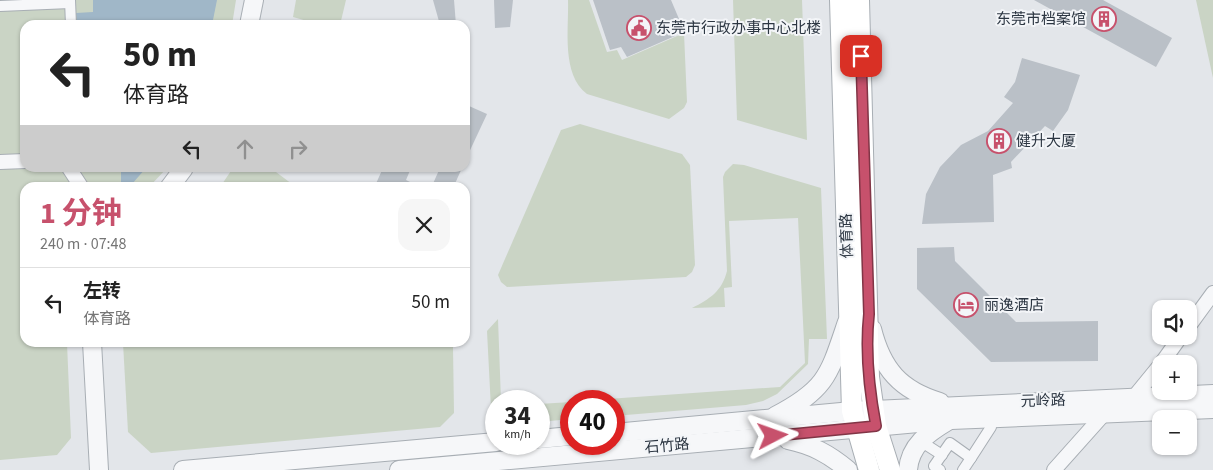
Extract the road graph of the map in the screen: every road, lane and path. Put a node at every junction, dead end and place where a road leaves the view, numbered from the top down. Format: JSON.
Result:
{"nodes":[{"id":1,"x":254,"y":0,"type":"edge"},
{"id":2,"x":840,"y":0,"type":"edge"},
{"id":3,"x":859,"y":0,"type":"edge"},
{"id":4,"x":70,"y":2,"type":"edge"},
{"id":5,"x":0,"y":6,"type":"edge"},
{"id":6,"x":71,"y":20,"type":"edge"},
{"id":7,"x":250,"y":20,"type":"edge"},
{"id":8,"x":20,"y":161,"type":"edge"},
{"id":9,"x":0,"y":162,"type":"edge"},
{"id":10,"x":1213,"y":293,"type":"edge"},
{"id":11,"x":859,"y":314,"type":"junction"},
{"id":12,"x":1197,"y":315,"type":"edge"},
{"id":13,"x":92,"y":347,"type":"edge"},
{"id":14,"x":1152,"y":375,"type":"edge"},
{"id":15,"x":1213,"y":394,"type":"edge"},
{"id":16,"x":1134,"y":397,"type":"junction"},
{"id":17,"x":1213,"y":410,"type":"edge"},
{"id":18,"x":951,"y":412,"type":"junction"},
{"id":19,"x":1104,"y":414,"type":"junction"},
{"id":20,"x":865,"y":419,"type":"junction"},
{"id":21,"x":991,"y":427,"type":"dead end"},
{"id":22,"x":771,"y":428,"type":"junction"},
{"id":23,"x":625,"y":433,"type":"edge"},
{"id":24,"x":485,"y":443,"type":"edge"},
{"id":25,"x":478,"y":444,"type":"junction"},
{"id":26,"x":928,"y":446,"type":"dead end"},
{"id":27,"x":942,"y":455,"type":"junction"},
{"id":28,"x":972,"y":458,"type":"junction"},
{"id":29,"x":488,"y":467,"type":"edge"},
{"id":30,"x":99,"y":470,"type":"edge"},
{"id":31,"x":184,"y":470,"type":"edge"},
{"id":32,"x":399,"y":470,"type":"edge"},
{"id":33,"x":848,"y":470,"type":"edge"},
{"id":34,"x":869,"y":470,"type":"edge"},
{"id":35,"x":890,"y":470,"type":"edge"},
{"id":36,"x":908,"y":470,"type":"edge"},
{"id":37,"x":940,"y":470,"type":"edge"},
{"id":38,"x":964,"y":470,"type":"edge"},
{"id":39,"x":1054,"y":470,"type":"edge"}],
"edges":[{"from":1,"to":7,"type":"street"},
{"from":2,"to":11,"type":"main road","name":"体育路"},
{"from":3,"to":11,"type":"main road","name":"体育路"},
{"from":4,"to":5,"type":"street"},
{"from":4,"to":6,"type":"street"},
{"from":8,"to":9,"type":"street"},
{"from":10,"to":12,"type":"street"},
{"from":11,"to":18,"type":"street"},
{"from":11,"to":20,"type":"main road","name":"体育路"},
{"from":11,"to":22,"type":"street"},
{"from":13,"to":30,"type":"street"},
{"from":14,"to":16,"type":"street"},
{"from":15,"to":16,"type":"street","name":"元岭路"},
{"from":16,"to":18,"type":"street","name":"元岭路"},
{"from":17,"to":19,"type":"street","name":"元岭路"},
{"from":18,"to":19,"type":"street","name":"元岭路"},
{"from":18,"to":20,"type":"street","name":"元岭路"},
{"from":18,"to":36,"type":"street"},
{"from":19,"to":39,"type":"street"},
{"from":20,"to":22,"type":"street","name":"石竹路"},
{"from":20,"to":34,"type":"main road","name":"体育路"},
{"from":20,"to":35,"type":"main road","name":"体育路"},
{"from":21,"to":28,"type":"street"},
{"from":22,"to":23,"type":"street","name":"石竹路"},
{"from":22,"to":29,"type":"street","name":"石竹路"},
{"from":22,"to":33,"type":"street"},
{"from":24,"to":25,"type":"street"},
{"from":25,"to":29,"type":"street"},
{"from":25,"to":31,"type":"street"},
{"from":26,"to":27,"type":"street"},
{"from":27,"to":28,"type":"street"},
{"from":27,"to":37,"type":"street"},
{"from":28,"to":38,"type":"street"},
{"from":29,"to":32,"type":"street","name":"石竹路"}]}
